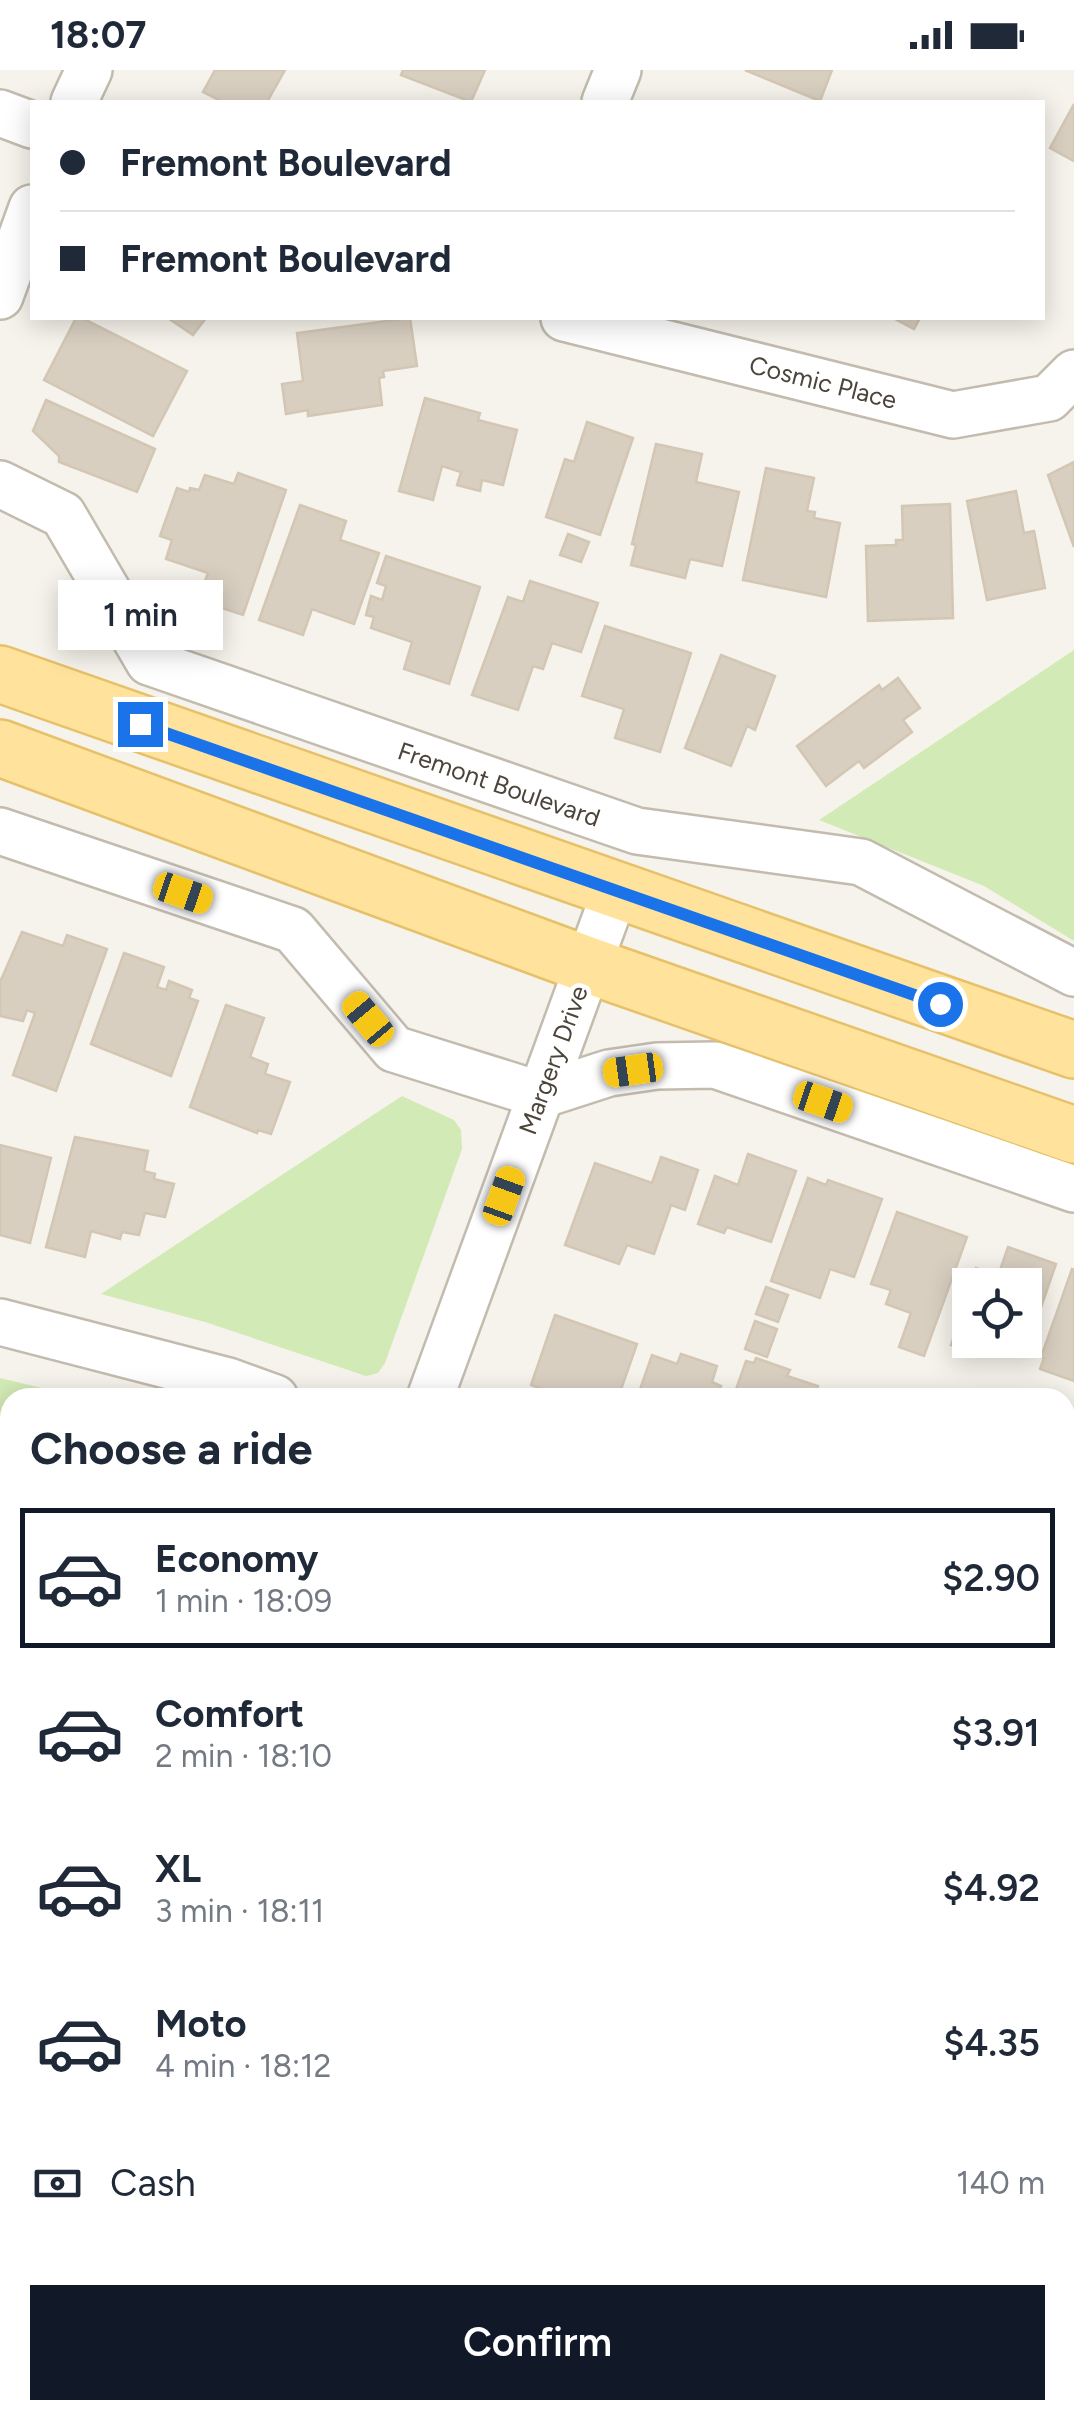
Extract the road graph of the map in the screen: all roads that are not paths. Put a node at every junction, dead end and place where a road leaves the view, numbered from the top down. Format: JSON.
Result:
{"nodes":[{"id":1,"x":89,"y":70,"type":"edge"},
{"id":2,"x":618,"y":70,"type":"edge"},
{"id":3,"x":75,"y":100,"type":"edge"},
{"id":4,"x":606,"y":100,"type":"edge"},
{"id":5,"x":0,"y":113,"type":"edge"},
{"id":6,"x":30,"y":124,"type":"edge"},
{"id":7,"x":30,"y":214,"type":"edge"},
{"id":8,"x":0,"y":296,"type":"edge"},
{"id":9,"x":572,"y":320,"type":"edge"},
{"id":10,"x":1074,"y":373,"type":"edge"},
{"id":11,"x":0,"y":484,"type":"edge"},
{"id":12,"x":0,"y":674,"type":"edge"},
{"id":13,"x":0,"y":748,"type":"edge"},
{"id":14,"x":0,"y":831,"type":"edge"},
{"id":15,"x":615,"y":892,"type":"junction"},
{"id":16,"x":588,"y":965,"type":"junction"},
{"id":17,"x":1074,"y":973,"type":"edge"},
{"id":18,"x":1074,"y":1050,"type":"edge"},
{"id":19,"x":541,"y":1095,"type":"junction"},
{"id":20,"x":1074,"y":1135,"type":"edge"},
{"id":21,"x":1074,"y":1189,"type":"edge"},
{"id":22,"x":0,"y":1322,"type":"edge"},
{"id":23,"x":247,"y":1388,"type":"edge"},
{"id":24,"x":434,"y":1388,"type":"edge"}],
"edges":[{"from":1,"to":3,"type":"street"},
{"from":2,"to":4,"type":"street"},
{"from":5,"to":6,"type":"street"},
{"from":7,"to":8,"type":"street"},
{"from":9,"to":10,"type":"street","name":"Cosmic Place"},
{"from":11,"to":17,"type":"street","name":"Fremont Boulevard"},
{"from":12,"to":15,"type":"main road"},
{"from":13,"to":16,"type":"main road"},
{"from":14,"to":19,"type":"street"},
{"from":15,"to":16,"type":"street","name":"Margery Drive"},
{"from":15,"to":18,"type":"main road"},
{"from":16,"to":19,"type":"street","name":"Margery Drive"},
{"from":16,"to":20,"type":"main road"},
{"from":19,"to":21,"type":"street"},
{"from":19,"to":24,"type":"street","name":"Margery Drive"},
{"from":22,"to":23,"type":"street"}]}
